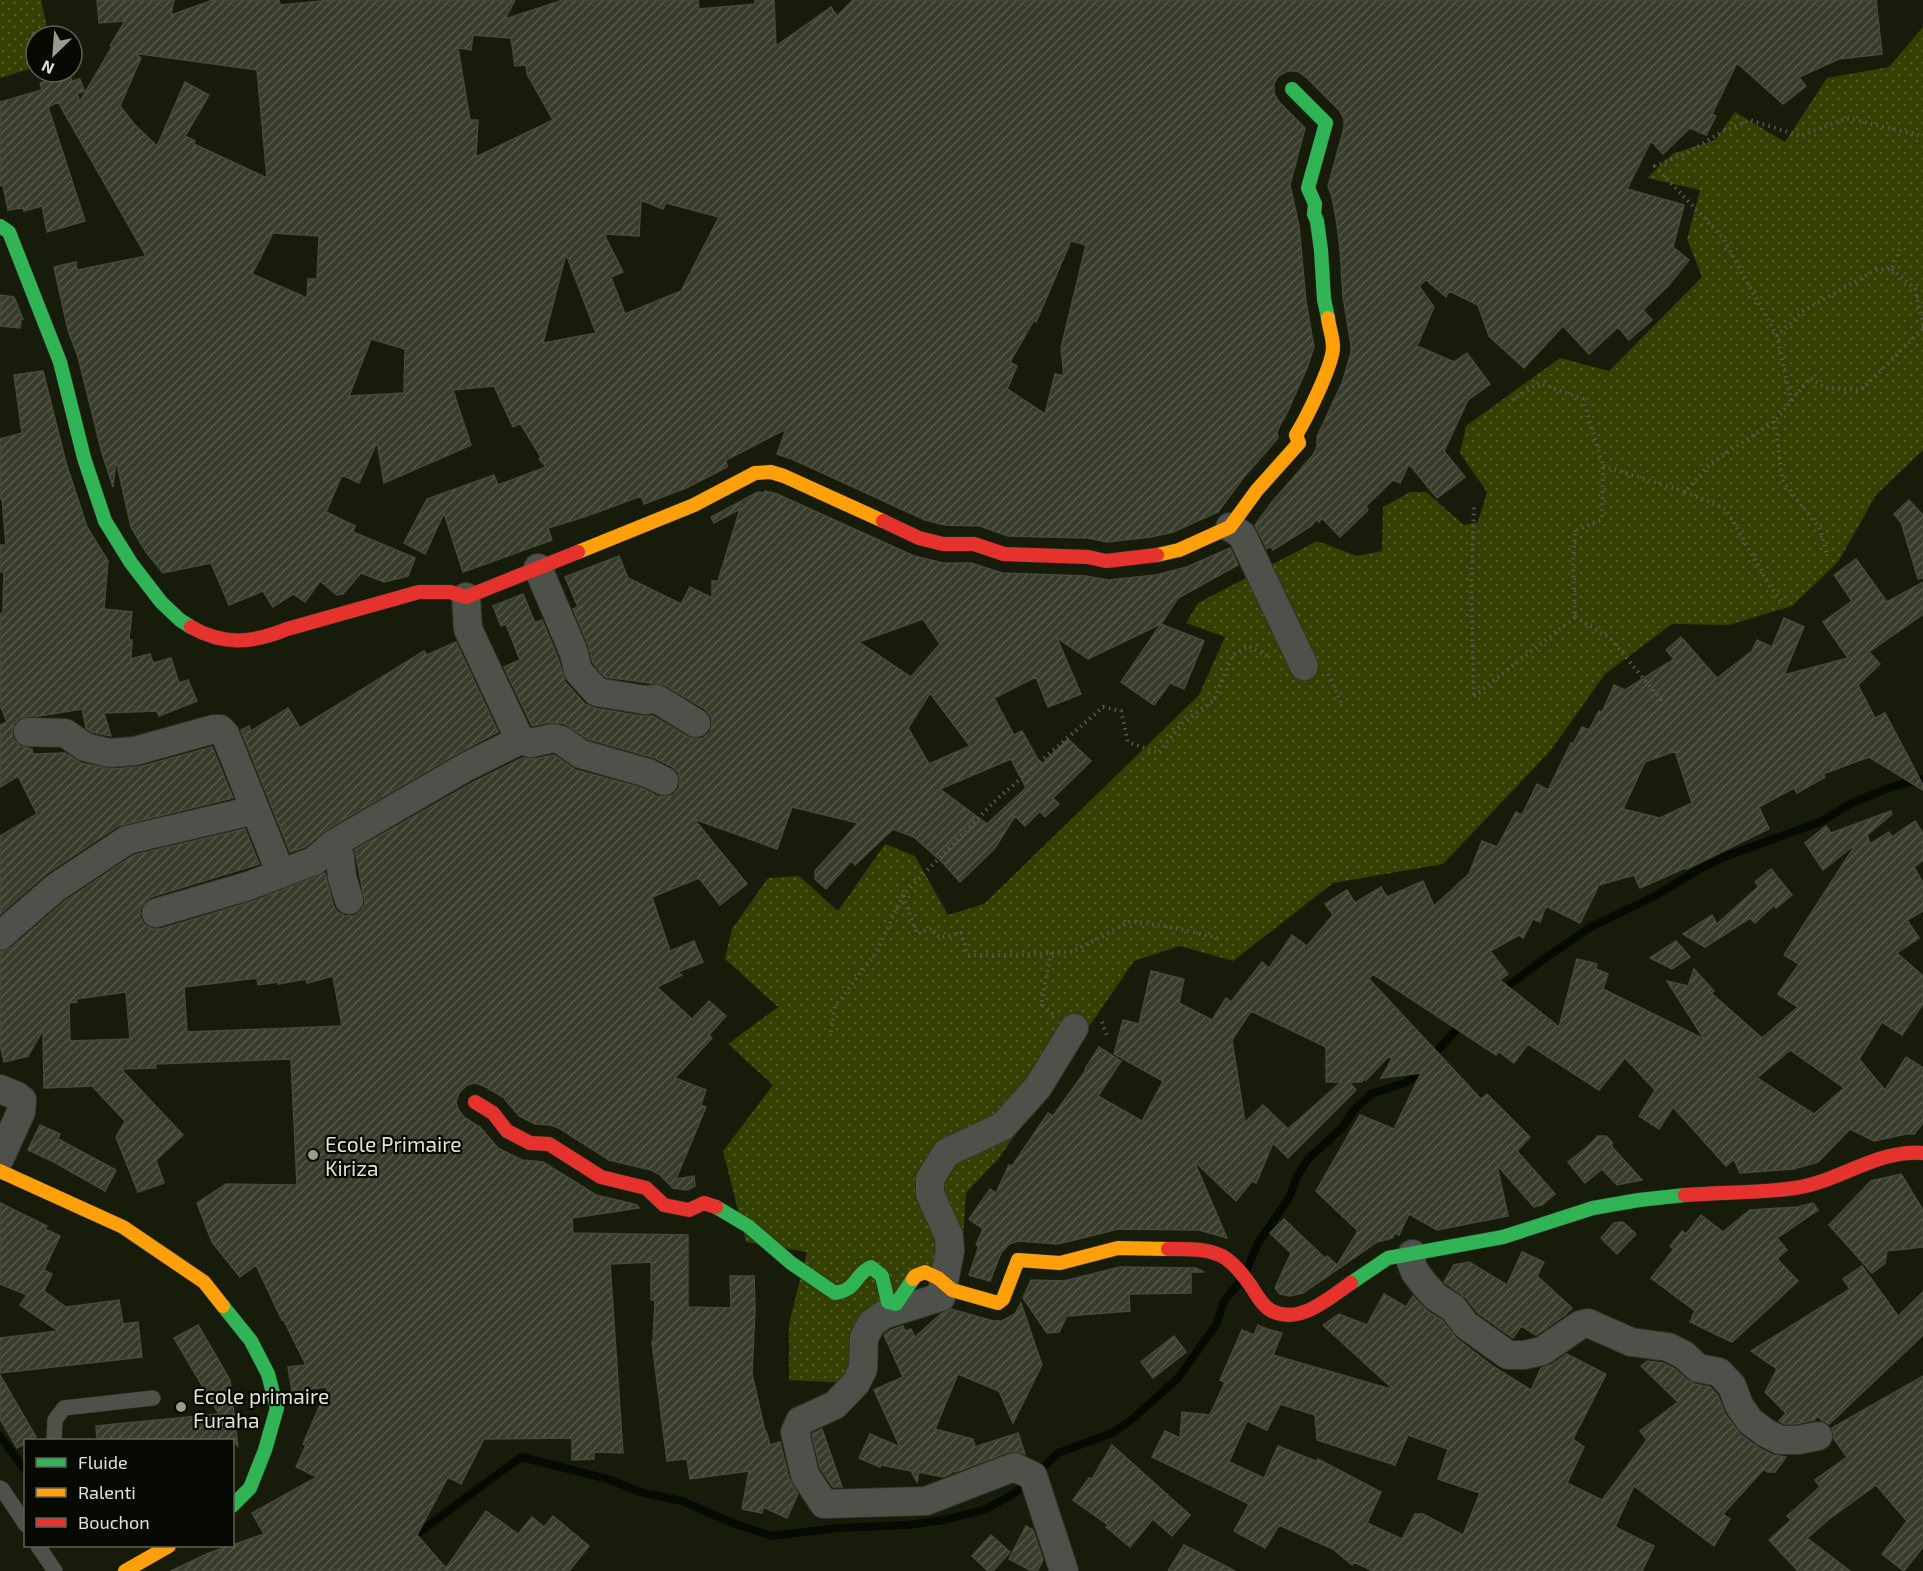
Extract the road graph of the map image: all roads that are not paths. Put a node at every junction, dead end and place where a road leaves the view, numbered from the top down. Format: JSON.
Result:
{"nodes":[{"id":1,"x":1292,"y":89,"type":"dead end"},
{"id":2,"x":0,"y":226,"type":"edge"},
{"id":3,"x":1230,"y":527,"type":"junction"},
{"id":4,"x":538,"y":568,"type":"junction"},
{"id":5,"x":466,"y":597,"type":"junction"},
{"id":6,"x":1304,"y":666,"type":"road end"},
{"id":7,"x":696,"y":723,"type":"dead end"},
{"id":8,"x":28,"y":732,"type":"dead end"},
{"id":9,"x":520,"y":740,"type":"junction"},
{"id":10,"x":664,"y":781,"type":"dead end"},
{"id":11,"x":255,"y":810,"type":"junction"},
{"id":12,"x":335,"y":843,"type":"junction"},
{"id":13,"x":281,"y":874,"type":"junction"},
{"id":14,"x":350,"y":900,"type":"dead end"},
{"id":15,"x":156,"y":913,"type":"dead end"},
{"id":16,"x":0,"y":936,"type":"edge"},
{"id":17,"x":1074,"y":1028,"type":"dead end"},
{"id":18,"x":0,"y":1089,"type":"edge"},
{"id":19,"x":476,"y":1102,"type":"dead end"},
{"id":20,"x":1923,"y":1153,"type":"edge"},
{"id":21,"x":0,"y":1158,"type":"edge"},
{"id":22,"x":0,"y":1171,"type":"edge"},
{"id":23,"x":1412,"y":1254,"type":"junction"},
{"id":24,"x":943,"y":1283,"type":"junction"},
{"id":25,"x":153,"y":1398,"type":"dead end"},
{"id":26,"x":1818,"y":1436,"type":"dead end"},
{"id":27,"x":54,"y":1439,"type":"edge"},
{"id":28,"x":0,"y":1488,"type":"edge"},
{"id":29,"x":234,"y":1504,"type":"edge"},
{"id":30,"x":24,"y":1522,"type":"edge"},
{"id":31,"x":39,"y":1547,"type":"edge"},
{"id":32,"x":165,"y":1555,"type":"edge"},
{"id":33,"x":55,"y":1571,"type":"edge"},
{"id":34,"x":125,"y":1571,"type":"edge"},
{"id":35,"x":1064,"y":1571,"type":"edge"}],
"edges":[{"from":1,"to":3,"type":"street"},
{"from":2,"to":5,"type":"street"},
{"from":3,"to":4,"type":"street"},
{"from":3,"to":6,"type":"street"},
{"from":4,"to":5,"type":"street"},
{"from":4,"to":7,"type":"street"},
{"from":5,"to":9,"type":"street"},
{"from":8,"to":11,"type":"street"},
{"from":9,"to":10,"type":"street"},
{"from":9,"to":12,"type":"street"},
{"from":11,"to":13,"type":"street"},
{"from":11,"to":16,"type":"street"},
{"from":12,"to":13,"type":"street"},
{"from":12,"to":14,"type":"street"},
{"from":13,"to":15,"type":"street"},
{"from":17,"to":24,"type":"street"},
{"from":18,"to":21,"type":"street"},
{"from":19,"to":24,"type":"street"},
{"from":20,"to":23,"type":"street"},
{"from":22,"to":29,"type":"street"},
{"from":23,"to":24,"type":"street"},
{"from":23,"to":26,"type":"street"},
{"from":24,"to":35,"type":"street"},
{"from":25,"to":27,"type":"lane"},
{"from":28,"to":30,"type":"lane"},
{"from":31,"to":33,"type":"lane"},
{"from":32,"to":34,"type":"street"}]}
